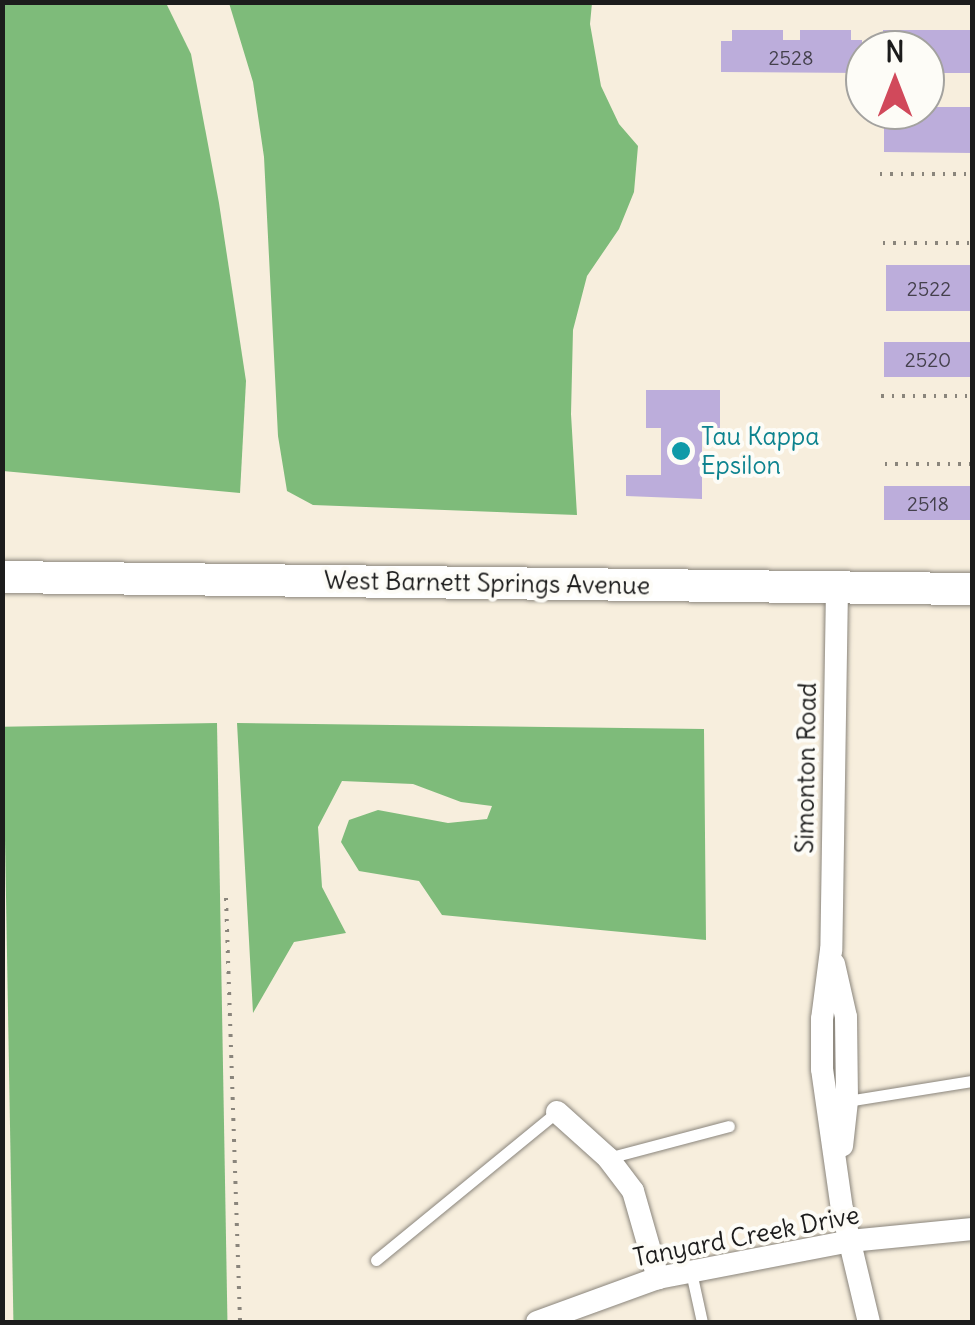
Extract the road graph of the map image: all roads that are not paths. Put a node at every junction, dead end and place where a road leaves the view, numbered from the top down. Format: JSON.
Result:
{"nodes":[{"id":1,"x":2,"y":577,"type":"edge"},
{"id":2,"x":837,"y":588,"type":"junction"},
{"id":3,"x":972,"y":589,"type":"edge"},
{"id":4,"x":831,"y":950,"type":"junction"},
{"id":5,"x":972,"y":1081,"type":"edge"},
{"id":6,"x":847,"y":1101,"type":"junction"},
{"id":7,"x":556,"y":1112,"type":"joint"},
{"id":8,"x":730,"y":1126,"type":"dead end"},
{"id":9,"x":608,"y":1158,"type":"junction"},
{"id":10,"x":839,"y":1179,"type":"junction"},
{"id":11,"x":972,"y":1228,"type":"edge"},
{"id":12,"x":850,"y":1242,"type":"junction"},
{"id":13,"x":376,"y":1260,"type":"dead end"},
{"id":14,"x":691,"y":1272,"type":"junction"},
{"id":15,"x":658,"y":1278,"type":"junction"},
{"id":16,"x":537,"y":1322,"type":"edge"},
{"id":17,"x":702,"y":1322,"type":"edge"},
{"id":18,"x":869,"y":1322,"type":"edge"}],
"edges":[{"from":1,"to":2,"type":"street","name":"West Barnett Springs Avenue"},
{"from":2,"to":3,"type":"street","name":"West Barnett Springs Avenue"},
{"from":2,"to":4,"type":"street","name":"Simonton Road"},
{"from":4,"to":6,"type":"street","name":"Simonton Road"},
{"from":4,"to":10,"type":"street","name":"Simonton Road"},
{"from":5,"to":6,"type":"lane"},
{"from":6,"to":10,"type":"street","name":"Simonton Road"},
{"from":7,"to":9,"type":"street"},
{"from":7,"to":13,"type":"lane"},
{"from":8,"to":9,"type":"lane"},
{"from":9,"to":15,"type":"street"},
{"from":10,"to":12,"type":"street","name":"Simonton Road"},
{"from":11,"to":12,"type":"street","name":"Tanyard Creek Drive"},
{"from":12,"to":14,"type":"street","name":"Tanyard Creek Drive"},
{"from":12,"to":18,"type":"street","name":"Simonton Road"},
{"from":14,"to":15,"type":"street","name":"Tanyard Creek Drive"},
{"from":14,"to":17,"type":"lane"},
{"from":15,"to":16,"type":"street","name":"Tanyard Creek Drive"}]}
